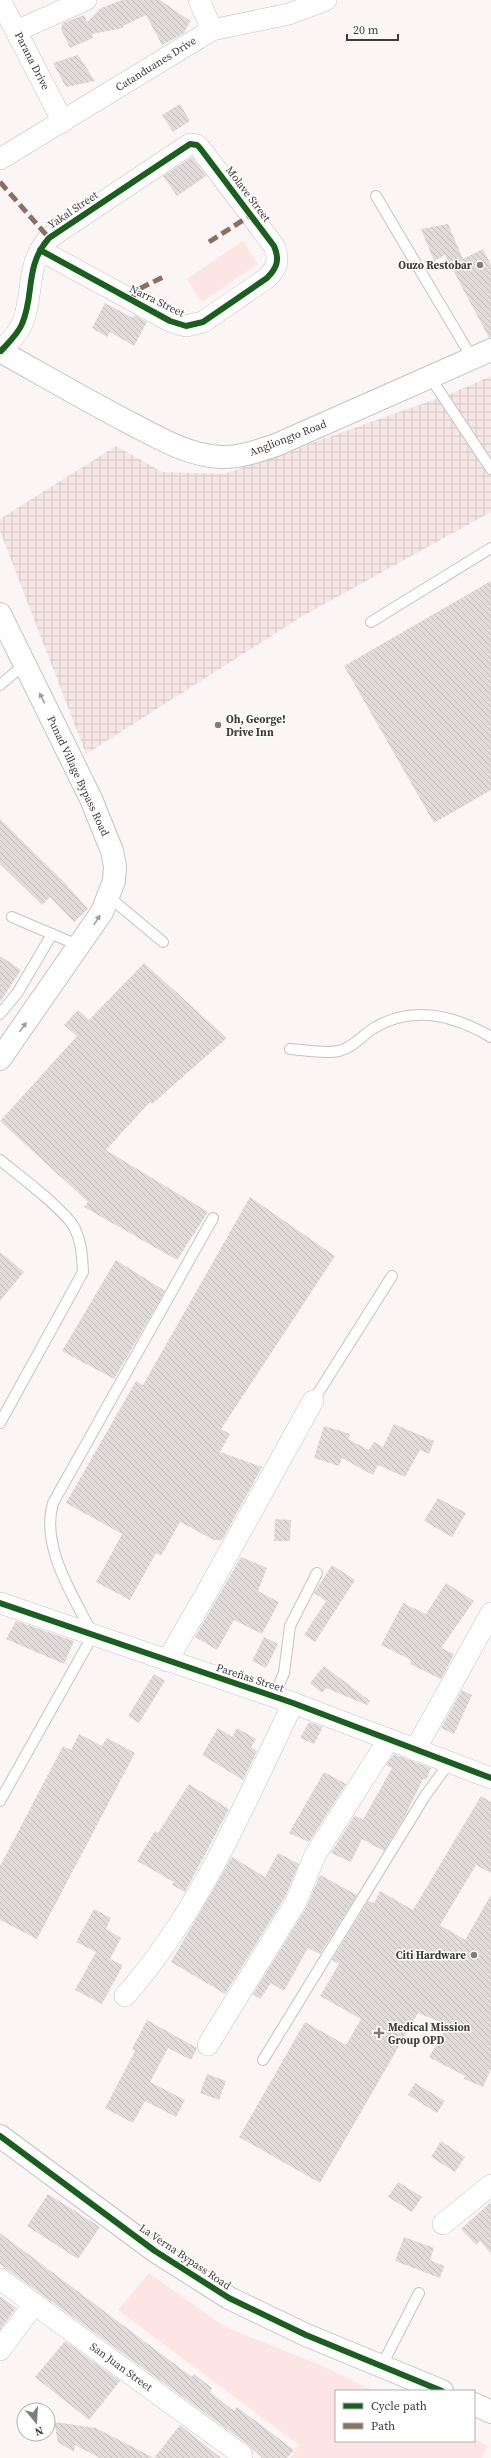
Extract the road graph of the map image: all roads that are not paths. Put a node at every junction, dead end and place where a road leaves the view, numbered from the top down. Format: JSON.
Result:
{"nodes":[{"id":1,"x":0,"y":0,"type":"edge"},
{"id":2,"x":86,"y":0,"type":"edge"},
{"id":3,"x":199,"y":0,"type":"edge"},
{"id":4,"x":326,"y":0,"type":"edge"},
{"id":5,"x":285,"y":7,"type":"edge"},
{"id":6,"x":212,"y":30,"type":"junction"},
{"id":7,"x":16,"y":31,"type":"junction"},
{"id":8,"x":63,"y":122,"type":"junction"},
{"id":9,"x":194,"y":144,"type":"joint"},
{"id":10,"x":0,"y":159,"type":"edge"},
{"id":11,"x":376,"y":196,"type":"dead end"},
{"id":12,"x":40,"y":250,"type":"junction"},
{"id":13,"x":278,"y":262,"type":"joint"},
{"id":14,"x":0,"y":352,"type":"edge"},
{"id":15,"x":481,"y":354,"type":"edge"},
{"id":16,"x":430,"y":377,"type":"junction"},
{"id":17,"x":491,"y":469,"type":"edge"},
{"id":18,"x":491,"y":548,"type":"edge"},
{"id":19,"x":0,"y":614,"type":"edge"},
{"id":20,"x":371,"y":622,"type":"dead end"},
{"id":21,"x":25,"y":664,"type":"junction"},
{"id":22,"x":0,"y":685,"type":"edge"},
{"id":23,"x":109,"y":897,"type":"junction"},
{"id":24,"x":12,"y":917,"type":"dead end"},
{"id":25,"x":52,"y":934,"type":"junction"},
{"id":26,"x":163,"y":942,"type":"dead end"},
{"id":27,"x":80,"y":946,"type":"junction"},
{"id":28,"x":0,"y":1014,"type":"edge"},
{"id":29,"x":491,"y":1037,"type":"edge"},
{"id":30,"x":290,"y":1049,"type":"dead end"},
{"id":31,"x":0,"y":1059,"type":"edge"},
{"id":32,"x":0,"y":1160,"type":"edge"},
{"id":33,"x":213,"y":1218,"type":"dead end"},
{"id":34,"x":392,"y":1276,"type":"dead end"},
{"id":35,"x":313,"y":1401,"type":"joint"},
{"id":36,"x":0,"y":1423,"type":"edge"},
{"id":37,"x":318,"y":1573,"type":"dead end"},
{"id":38,"x":0,"y":1603,"type":"edge"},
{"id":39,"x":491,"y":1613,"type":"edge"},
{"id":40,"x":93,"y":1635,"type":"junction"},
{"id":41,"x":167,"y":1661,"type":"junction"},
{"id":42,"x":283,"y":1699,"type":"junction"},
{"id":43,"x":389,"y":1739,"type":"junction"},
{"id":44,"x":415,"y":1750,"type":"junction"},
{"id":45,"x":449,"y":1763,"type":"junction"},
{"id":46,"x":490,"y":1775,"type":"edge"},
{"id":47,"x":0,"y":1801,"type":"edge"},
{"id":48,"x":125,"y":1996,"type":"dead end"},
{"id":49,"x":208,"y":2045,"type":"dead end"},
{"id":50,"x":263,"y":2060,"type":"dead end"},
{"id":51,"x":0,"y":2136,"type":"edge"},
{"id":52,"x":491,"y":2185,"type":"edge"},
{"id":53,"x":443,"y":2224,"type":"dead end"},
{"id":54,"x":0,"y":2279,"type":"edge"},
{"id":55,"x":420,"y":2293,"type":"dead end"},
{"id":56,"x":34,"y":2304,"type":"junction"},
{"id":57,"x":0,"y":2350,"type":"edge"},
{"id":58,"x":382,"y":2365,"type":"junction"},
{"id":59,"x":440,"y":2390,"type":"edge"},
{"id":60,"x":475,"y":2404,"type":"edge"},
{"id":61,"x":491,"y":2412,"type":"edge"},
{"id":62,"x":242,"y":2455,"type":"dead end"}],
"edges":[{"from":1,"to":7,"type":"street","name":"Parana Drive"},
{"from":2,"to":7,"type":"street"},
{"from":3,"to":6,"type":"street"},
{"from":4,"to":5,"type":"street","name":"Catanduanes Drive"},
{"from":5,"to":6,"type":"street","name":"Catanduanes Drive"},
{"from":6,"to":8,"type":"street","name":"Catanduanes Drive"},
{"from":7,"to":8,"type":"street","name":"Parana Drive"},
{"from":8,"to":10,"type":"street","name":"Catanduanes Drive"},
{"from":9,"to":12,"type":"street","name":"Yakal Street"},
{"from":9,"to":13,"type":"street","name":"Molave Street"},
{"from":11,"to":15,"type":"lane"},
{"from":12,"to":13,"type":"street","name":"Narra Street"},
{"from":12,"to":14,"type":"street","name":"Yakal Street"},
{"from":14,"to":16,"type":"main road","name":"Angliongto Road"},
{"from":15,"to":16,"type":"main road","name":"Angliongto Road"},
{"from":16,"to":17,"type":"lane"},
{"from":18,"to":20,"type":"lane"},
{"from":19,"to":21,"type":"main road","name":"Punad Village Bypass Road"},
{"from":21,"to":22,"type":"lane"},
{"from":23,"to":21,"type":"main road","name":"Punad Village Bypass Road","one_way":true},
{"from":23,"to":26,"type":"lane"},
{"from":27,"to":23,"type":"main road","name":"Punad Village Bypass Road","one_way":true},
{"from":24,"to":25,"type":"lane"},
{"from":25,"to":27,"type":"lane"},
{"from":25,"to":28,"type":"lane"},
{"from":31,"to":27,"type":"main road","name":"Punad Village Bypass Road","one_way":true},
{"from":29,"to":30,"type":"lane"},
{"from":32,"to":36,"type":"lane"},
{"from":33,"to":40,"type":"lane"},
{"from":34,"to":35,"type":"lane"},
{"from":35,"to":41,"type":"street"},
{"from":37,"to":42,"type":"lane"},
{"from":38,"to":40,"type":"street","name":"Pareñas Street"},
{"from":39,"to":44,"type":"street"},
{"from":40,"to":41,"type":"street","name":"Pareñas Street"},
{"from":40,"to":47,"type":"lane"},
{"from":41,"to":42,"type":"street","name":"Pareñas Street"},
{"from":42,"to":43,"type":"street","name":"Pareñas Street"},
{"from":42,"to":48,"type":"street"},
{"from":43,"to":44,"type":"street","name":"Pareñas Street"},
{"from":43,"to":49,"type":"street"},
{"from":44,"to":45,"type":"street","name":"Pareñas Street"},
{"from":45,"to":46,"type":"street","name":"Pareñas Street"},
{"from":45,"to":50,"type":"lane"},
{"from":51,"to":58,"type":"main road","name":"La Verna Bypass Road"},
{"from":52,"to":53,"type":"street"},
{"from":54,"to":56,"type":"street","name":"San Juan Street"},
{"from":55,"to":58,"type":"lane"},
{"from":56,"to":57,"type":"street"},
{"from":56,"to":62,"type":"street","name":"San Juan Street"},
{"from":58,"to":59,"type":"main road","name":"La Verna Bypass Road"},
{"from":60,"to":61,"type":"main road"}]}
